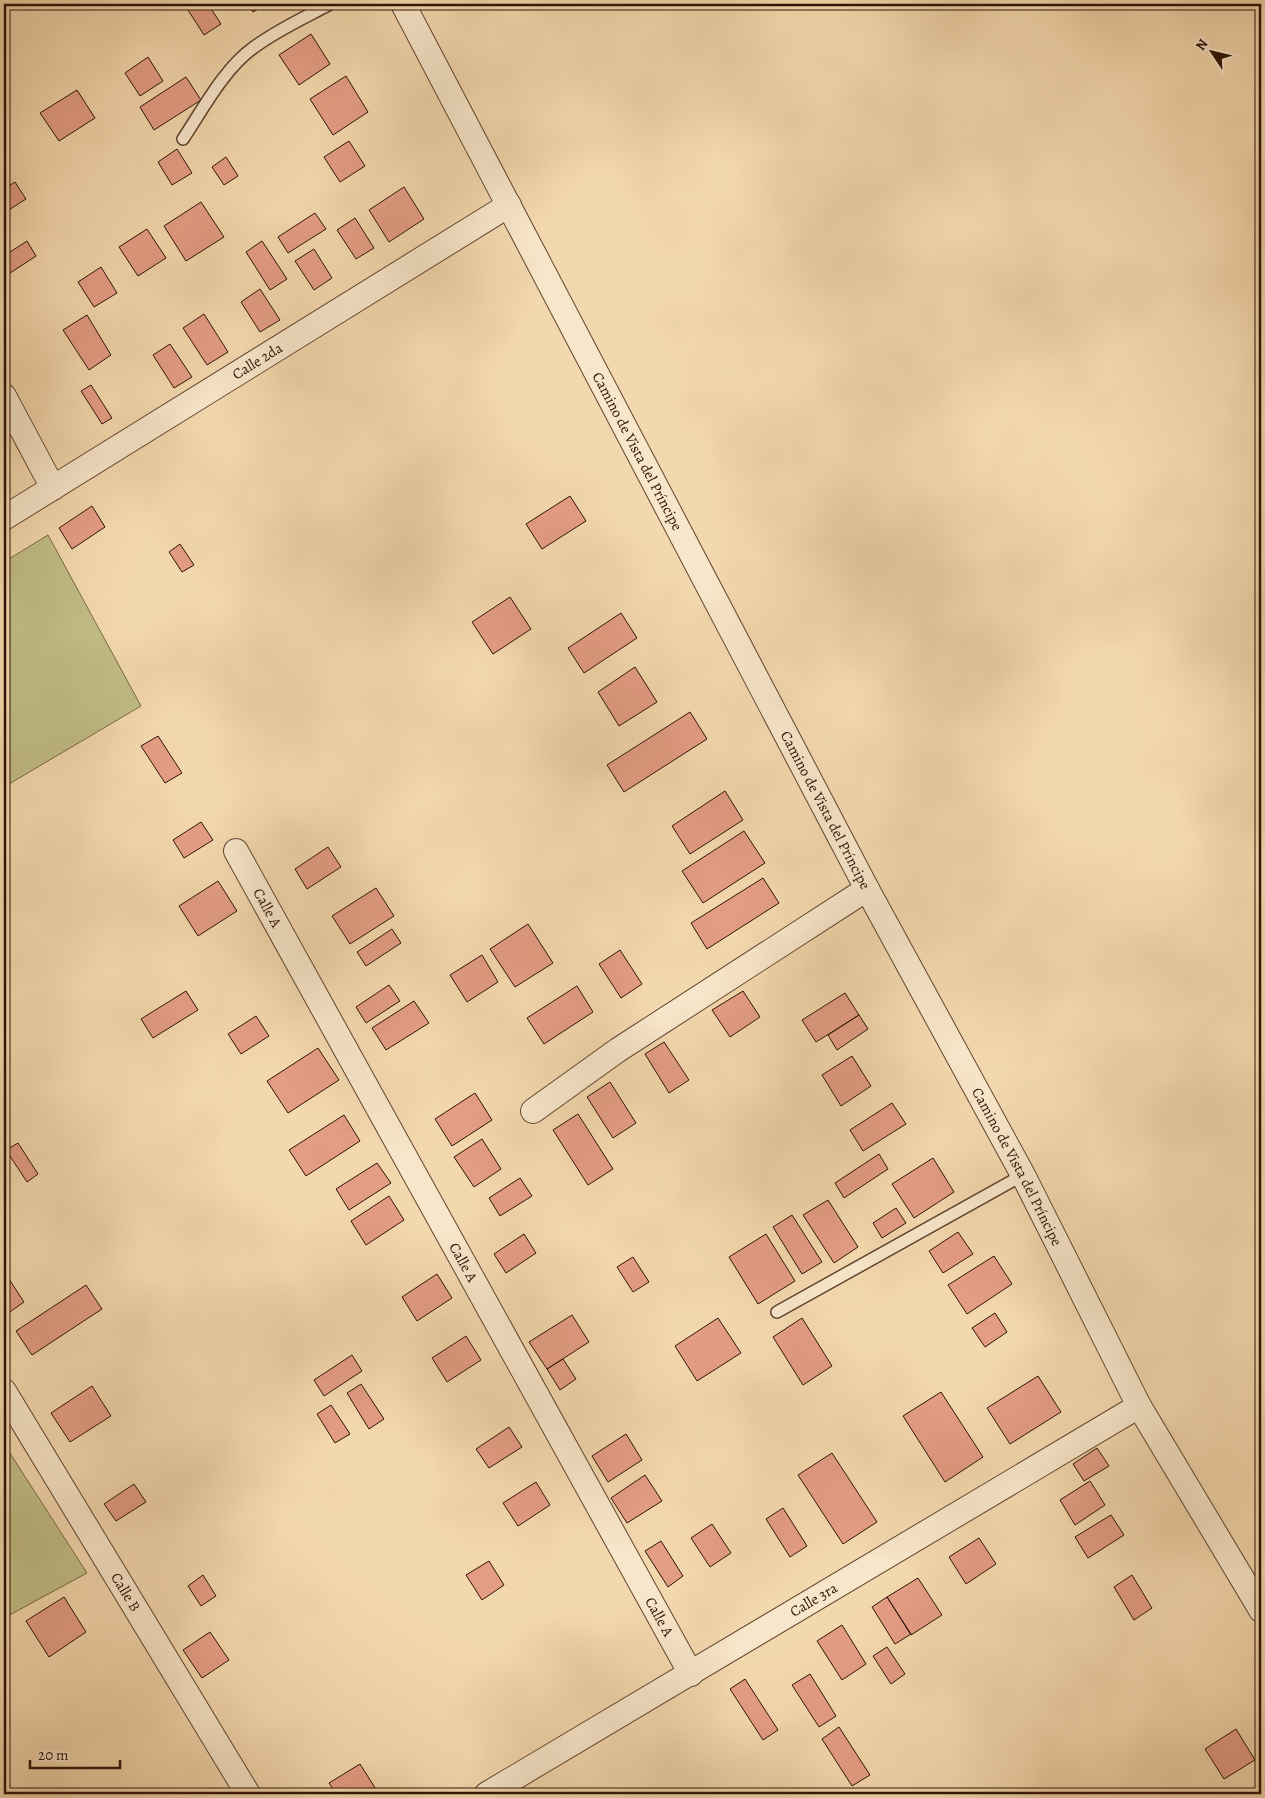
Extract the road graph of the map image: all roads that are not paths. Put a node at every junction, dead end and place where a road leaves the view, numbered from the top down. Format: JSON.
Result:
{"nodes":[{"id":1,"x":330,"y":4,"type":"edge"},
{"id":2,"x":403,"y":4,"type":"edge"},
{"id":3,"x":182,"y":139,"type":"dead end"},
{"id":4,"x":509,"y":205,"type":"junction"},
{"id":5,"x":4,"y":396,"type":"edge"},
{"id":6,"x":52,"y":488,"type":"junction"},
{"id":7,"x":4,"y":518,"type":"edge"},
{"id":8,"x":236,"y":851,"type":"dead end"},
{"id":9,"x":867,"y":889,"type":"junction"},
{"id":10,"x":533,"y":1111,"type":"dead end"},
{"id":11,"x":1023,"y":1175,"type":"junction"},
{"id":12,"x":777,"y":1312,"type":"dead end"},
{"id":13,"x":4,"y":1391,"type":"edge"},
{"id":14,"x":1139,"y":1406,"type":"junction"},
{"id":15,"x":1261,"y":1610,"type":"edge"},
{"id":16,"x":691,"y":1674,"type":"junction"},
{"id":17,"x":248,"y":1794,"type":"edge"},
{"id":18,"x":488,"y":1794,"type":"edge"}],
"edges":[{"from":1,"to":3,"type":"lane"},
{"from":2,"to":4,"type":"street","name":"Camino de Vista del Príncipe"},
{"from":4,"to":6,"type":"street","name":"Calle 2da"},
{"from":4,"to":9,"type":"street","name":"Camino de Vista del Príncipe"},
{"from":5,"to":6,"type":"street"},
{"from":6,"to":7,"type":"street","name":"Calle 2da"},
{"from":8,"to":16,"type":"street","name":"Calle A"},
{"from":9,"to":10,"type":"street"},
{"from":9,"to":11,"type":"street","name":"Camino de Vista del Príncipe"},
{"from":11,"to":12,"type":"lane"},
{"from":11,"to":14,"type":"street","name":"Camino de Vista del Príncipe"},
{"from":13,"to":17,"type":"street","name":"Calle B"},
{"from":14,"to":15,"type":"street","name":"Camino de Vista del Príncipe"},
{"from":14,"to":16,"type":"street","name":"Calle 3ra"},
{"from":16,"to":18,"type":"street","name":"Calle 3ra"}]}
